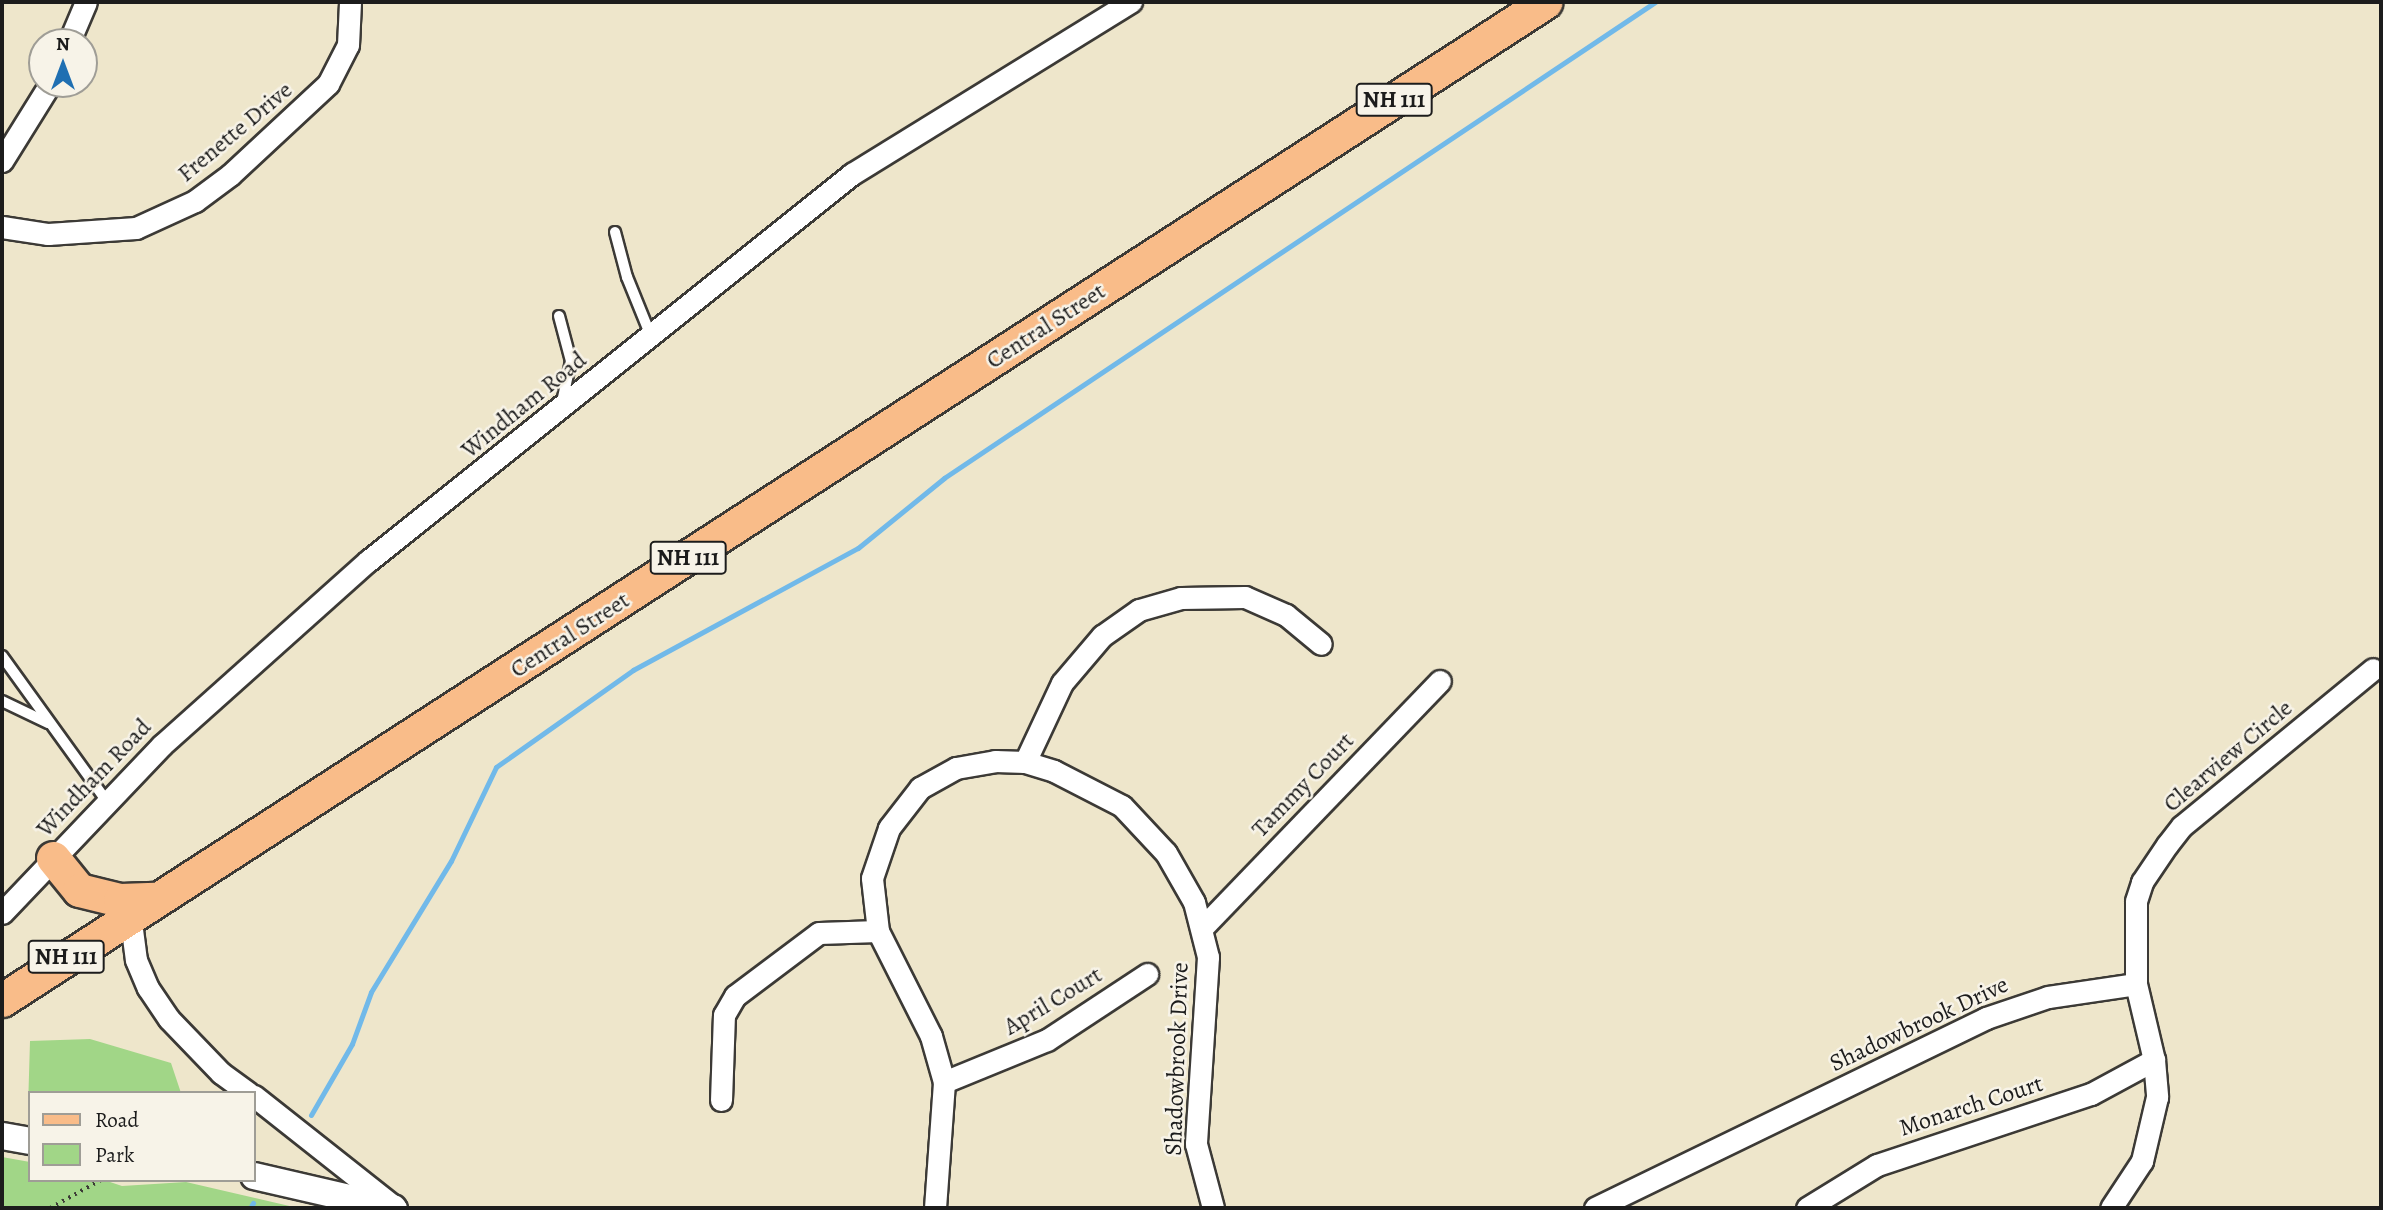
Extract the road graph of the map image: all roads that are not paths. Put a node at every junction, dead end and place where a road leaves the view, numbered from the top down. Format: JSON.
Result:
{"nodes":[{"id":1,"x":86,"y":2,"type":"edge"},
{"id":2,"x":350,"y":2,"type":"edge"},
{"id":3,"x":1131,"y":2,"type":"edge"},
{"id":4,"x":1545,"y":2,"type":"edge"},
{"id":5,"x":75,"y":28,"type":"edge"},
{"id":6,"x":41,"y":98,"type":"edge"},
{"id":7,"x":2,"y":161,"type":"edge"},
{"id":8,"x":2,"y":227,"type":"edge"},
{"id":9,"x":615,"y":232,"type":"dead end"},
{"id":10,"x":559,"y":316,"type":"dead end"},
{"id":11,"x":651,"y":337,"type":"junction"},
{"id":12,"x":560,"y":411,"type":"junction"},
{"id":13,"x":1321,"y":644,"type":"dead end"},
{"id":14,"x":2,"y":656,"type":"edge"},
{"id":15,"x":2373,"y":669,"type":"dead end"},
{"id":16,"x":1440,"y":681,"type":"dead end"},
{"id":17,"x":2,"y":701,"type":"edge"},
{"id":18,"x":51,"y":724,"type":"junction"},
{"id":19,"x":1025,"y":762,"type":"junction"},
{"id":20,"x":106,"y":800,"type":"junction"},
{"id":21,"x":53,"y":858,"type":"junction"},
{"id":22,"x":143,"y":906,"type":"junction"},
{"id":23,"x":2,"y":913,"type":"edge"},
{"id":24,"x":1203,"y":926,"type":"junction"},
{"id":25,"x":878,"y":931,"type":"junction"},
{"id":26,"x":1147,"y":974,"type":"dead end"},
{"id":27,"x":2136,"y":984,"type":"junction"},
{"id":28,"x":2,"y":1000,"type":"edge"},
{"id":29,"x":2154,"y":1060,"type":"junction"},
{"id":30,"x":944,"y":1082,"type":"junction"},
{"id":31,"x":244,"y":1091,"type":"edge"},
{"id":32,"x":721,"y":1100,"type":"dead end"},
{"id":33,"x":256,"y":1101,"type":"edge"},
{"id":34,"x":2,"y":1136,"type":"edge"},
{"id":35,"x":28,"y":1141,"type":"edge"},
{"id":36,"x":256,"y":1176,"type":"edge"},
{"id":37,"x":394,"y":1208,"type":"edge"},
{"id":38,"x":935,"y":1208,"type":"edge"},
{"id":39,"x":1213,"y":1208,"type":"edge"},
{"id":40,"x":1595,"y":1208,"type":"edge"},
{"id":41,"x":1807,"y":1208,"type":"edge"},
{"id":42,"x":2111,"y":1208,"type":"edge"}],
"edges":[{"from":1,"to":5,"type":"street"},
{"from":2,"to":8,"type":"street","name":"Frenette Drive"},
{"from":3,"to":11,"type":"street","name":"Windham Road"},
{"from":4,"to":22,"type":"main road","name":"Central Street","number":"NH 111"},
{"from":6,"to":7,"type":"street"},
{"from":9,"to":11,"type":"lane"},
{"from":10,"to":12,"type":"lane"},
{"from":11,"to":12,"type":"street","name":"Windham Road"},
{"from":12,"to":20,"type":"street","name":"Windham Road"},
{"from":13,"to":19,"type":"street"},
{"from":14,"to":18,"type":"lane"},
{"from":15,"to":27,"type":"street","name":"Clearview Circle"},
{"from":16,"to":24,"type":"street","name":"Tammy Court"},
{"from":17,"to":18,"type":"lane"},
{"from":18,"to":20,"type":"lane"},
{"from":19,"to":24,"type":"street","name":"Shadowbrook Drive"},
{"from":19,"to":25,"type":"street","name":"Shadowbrook Drive"},
{"from":20,"to":21,"type":"street","name":"Windham Road"},
{"from":21,"to":22,"type":"main road"},
{"from":21,"to":23,"type":"street","name":"Windham Road"},
{"from":22,"to":28,"type":"main road","name":"Central Street","number":"NH 111"},
{"from":22,"to":31,"type":"street"},
{"from":24,"to":39,"type":"street","name":"Shadowbrook Drive"},
{"from":25,"to":30,"type":"street","name":"Shadowbrook Drive"},
{"from":25,"to":32,"type":"street"},
{"from":26,"to":30,"type":"street","name":"April Court"},
{"from":27,"to":29,"type":"street"},
{"from":27,"to":40,"type":"street","name":"Shadowbrook Drive"},
{"from":29,"to":41,"type":"street","name":"Monarch Court"},
{"from":29,"to":42,"type":"street"},
{"from":30,"to":38,"type":"street","name":"Shadowbrook Drive"},
{"from":33,"to":37,"type":"street"},
{"from":34,"to":35,"type":"street"},
{"from":36,"to":37,"type":"street"}]}
